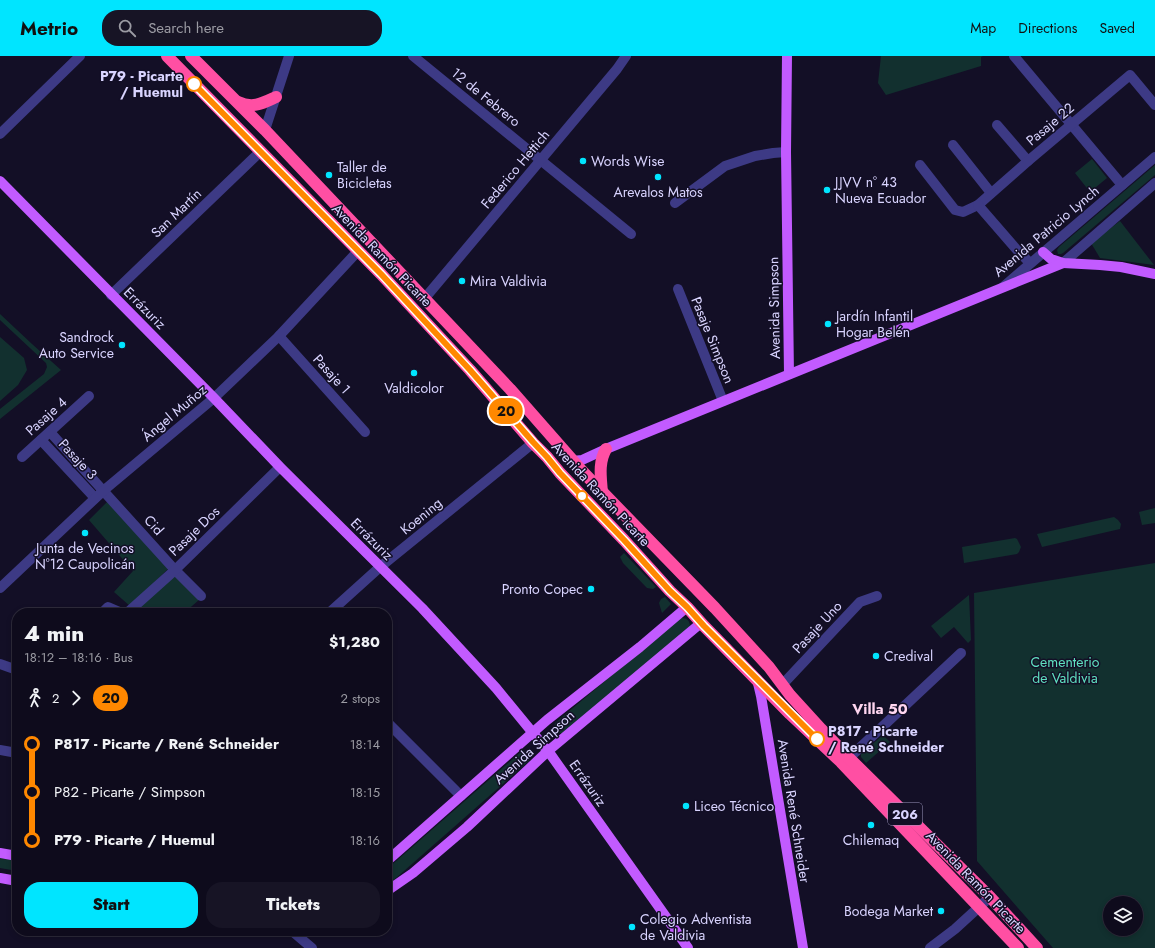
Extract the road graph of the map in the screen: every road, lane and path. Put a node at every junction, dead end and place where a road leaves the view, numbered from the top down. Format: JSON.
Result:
{"nodes":[{"id":1,"x":80,"y":56,"type":"edge"},
{"id":2,"x":167,"y":56,"type":"edge"},
{"id":3,"x":191,"y":56,"type":"edge"},
{"id":4,"x":289,"y":56,"type":"edge"},
{"id":5,"x":413,"y":56,"type":"edge"},
{"id":6,"x":626,"y":56,"type":"edge"},
{"id":7,"x":788,"y":56,"type":"edge"},
{"id":8,"x":1020,"y":58,"type":"edge"},
{"id":9,"x":276,"y":97,"type":"junction"},
{"id":10,"x":238,"y":102,"type":"junction"},
{"id":11,"x":1155,"y":105,"type":"edge"},
{"id":12,"x":1071,"y":124,"type":"junction"},
{"id":13,"x":997,"y":125,"type":"dead end"},
{"id":14,"x":266,"y":130,"type":"junction"},
{"id":15,"x":0,"y":134,"type":"edge"},
{"id":16,"x":953,"y":146,"type":"dead end"},
{"id":17,"x":786,"y":152,"type":"junction"},
{"id":18,"x":265,"y":155,"type":"junction"},
{"id":19,"x":1155,"y":158,"type":"edge"},
{"id":20,"x":540,"y":160,"type":"junction"},
{"id":21,"x":1028,"y":161,"type":"junction"},
{"id":22,"x":920,"y":165,"type":"dead end"},
{"id":23,"x":0,"y":181,"type":"edge"},
{"id":24,"x":1155,"y":183,"type":"edge"},
{"id":25,"x":1122,"y":185,"type":"junction"},
{"id":26,"x":991,"y":193,"type":"junction"},
{"id":27,"x":675,"y":203,"type":"dead end"},
{"id":28,"x":978,"y":205,"type":"junction"},
{"id":29,"x":631,"y":234,"type":"dead end"},
{"id":30,"x":358,"y":251,"type":"junction"},
{"id":31,"x":1043,"y":252,"type":"junction"},
{"id":32,"x":1030,"y":263,"type":"junction"},
{"id":33,"x":1063,"y":263,"type":"junction"},
{"id":34,"x":1155,"y":274,"type":"edge"},
{"id":35,"x":1002,"y":288,"type":"junction"},
{"id":36,"x":678,"y":289,"type":"dead end"},
{"id":37,"x":111,"y":295,"type":"junction"},
{"id":38,"x":425,"y":298,"type":"junction"},
{"id":39,"x":279,"y":336,"type":"junction"},
{"id":40,"x":789,"y":374,"type":"junction"},
{"id":41,"x":89,"y":396,"type":"dead end"},
{"id":42,"x":214,"y":398,"type":"junction"},
{"id":43,"x":723,"y":401,"type":"junction"},
{"id":44,"x":50,"y":432,"type":"junction"},
{"id":45,"x":365,"y":432,"type":"dead end"},
{"id":46,"x":41,"y":440,"type":"junction"},
{"id":47,"x":533,"y":442,"type":"junction"},
{"id":48,"x":606,"y":449,"type":"junction"},
{"id":49,"x":22,"y":457,"type":"dead end"},
{"id":50,"x":573,"y":461,"type":"junction"},
{"id":51,"x":280,"y":467,"type":"junction"},
{"id":52,"x":103,"y":491,"type":"junction"},
{"id":53,"x":602,"y":493,"type":"junction"},
{"id":54,"x":95,"y":498,"type":"junction"},
{"id":55,"x":380,"y":567,"type":"junction"},
{"id":56,"x":175,"y":570,"type":"junction"},
{"id":57,"x":2,"y":582,"type":"edge"},
{"id":58,"x":201,"y":596,"type":"dead end"},
{"id":59,"x":877,"y":596,"type":"dead end"},
{"id":60,"x":687,"y":607,"type":"junction"},
{"id":61,"x":133,"y":608,"type":"edge"},
{"id":62,"x":335,"y":608,"type":"edge"},
{"id":63,"x":725,"y":620,"type":"junction"},
{"id":64,"x":701,"y":623,"type":"junction"},
{"id":65,"x":961,"y":653,"type":"dead end"},
{"id":66,"x":0,"y":664,"type":"edge"},
{"id":67,"x":12,"y":668,"type":"edge"},
{"id":68,"x":757,"y":680,"type":"junction"},
{"id":69,"x":782,"y":685,"type":"junction"},
{"id":70,"x":392,"y":727,"type":"edge"},
{"id":71,"x":533,"y":732,"type":"junction"},
{"id":72,"x":0,"y":750,"type":"edge"},
{"id":73,"x":548,"y":751,"type":"junction"},
{"id":74,"x":12,"y":752,"type":"edge"},
{"id":75,"x":849,"y":758,"type":"junction"},
{"id":76,"x":461,"y":796,"type":"junction"},
{"id":77,"x":0,"y":853,"type":"edge"},
{"id":78,"x":12,"y":855,"type":"edge"},
{"id":79,"x":392,"y":857,"type":"edge"},
{"id":80,"x":0,"y":878,"type":"edge"},
{"id":81,"x":12,"y":880,"type":"edge"},
{"id":82,"x":392,"y":888,"type":"edge"},
{"id":83,"x":990,"y":897,"type":"junction"},
{"id":84,"x":978,"y":907,"type":"junction"},
{"id":85,"x":298,"y":936,"type":"edge"},
{"id":86,"x":312,"y":948,"type":"edge"},
{"id":87,"x":688,"y":948,"type":"edge"},
{"id":88,"x":802,"y":948,"type":"edge"},
{"id":89,"x":930,"y":948,"type":"edge"},
{"id":90,"x":1018,"y":948,"type":"edge"},
{"id":91,"x":1037,"y":948,"type":"edge"}],
"edges":[{"from":1,"to":15,"type":"street"},
{"from":2,"to":18,"type":"highway","name":"Avenida Ramón Picarte","number":"206"},
{"from":3,"to":10,"type":"highway","name":"Avenida Ramón Picarte","number":"206"},
{"from":4,"to":9,"type":"street"},
{"from":5,"to":20,"type":"street","name":"12 de Febrero"},
{"from":6,"to":20,"type":"street","name":"Federico Hettich"},
{"from":7,"to":17,"type":"main road","name":"Avenida Simpson"},
{"from":8,"to":12,"type":"street"},
{"from":9,"to":10,"type":"highway"},
{"from":9,"to":14,"type":"street"},
{"from":10,"to":14,"type":"highway","name":"Avenida Ramón Picarte","number":"206"},
{"from":11,"to":12,"type":"street","name":"Pasaje 22"},
{"from":12,"to":21,"type":"street","name":"Pasaje 22"},
{"from":12,"to":25,"type":"street"},
{"from":13,"to":21,"type":"street"},
{"from":14,"to":18,"type":"highway"},
{"from":14,"to":38,"type":"highway","name":"Avenida Ramón Picarte","number":"206"},
{"from":16,"to":26,"type":"street"},
{"from":17,"to":27,"type":"street"},
{"from":17,"to":40,"type":"main road","name":"Avenida Simpson"},
{"from":18,"to":30,"type":"highway","name":"Avenida Ramón Picarte","number":"206"},
{"from":18,"to":37,"type":"street","name":"San Martín"},
{"from":19,"to":25,"type":"street","name":"Avenida Patricio Lynch"},
{"from":20,"to":29,"type":"street"},
{"from":20,"to":38,"type":"street","name":"Federico Hettich"},
{"from":21,"to":26,"type":"street","name":"Pasaje 22"},
{"from":22,"to":28,"type":"street","name":"Pasaje 22"},
{"from":23,"to":37,"type":"main road","name":"Errázuriz"},
{"from":24,"to":33,"type":"street"},
{"from":25,"to":31,"type":"street","name":"Avenida Patricio Lynch"},
{"from":26,"to":28,"type":"street","name":"Pasaje 22"},
{"from":28,"to":32,"type":"street"},
{"from":30,"to":39,"type":"street","name":"Ángel Muñoz"},
{"from":30,"to":47,"type":"highway","name":"Avenida Ramón Picarte","number":"206"},
{"from":31,"to":32,"type":"street","name":"Avenida Patricio Lynch"},
{"from":31,"to":33,"type":"main road"},
{"from":32,"to":35,"type":"street","name":"Avenida Patricio Lynch"},
{"from":33,"to":34,"type":"main road"},
{"from":33,"to":35,"type":"main road"},
{"from":35,"to":40,"type":"main road","name":"Avenida Patricio Lynch"},
{"from":36,"to":43,"type":"street","name":"Pasaje Simpson"},
{"from":37,"to":42,"type":"main road","name":"Errázuriz"},
{"from":38,"to":50,"type":"highway","name":"Avenida Ramón Picarte","number":"206"},
{"from":39,"to":42,"type":"street","name":"Ángel Muñoz"},
{"from":39,"to":45,"type":"street","name":"Pasaje 1"},
{"from":40,"to":43,"type":"main road","name":"Avenida Simpson"},
{"from":41,"to":44,"type":"street","name":"Pasaje 4"},
{"from":42,"to":51,"type":"main road","name":"Errázuriz"},
{"from":42,"to":52,"type":"street","name":"Ángel Muñoz"},
{"from":43,"to":48,"type":"main road","name":"Avenida Simpson"},
{"from":44,"to":46,"type":"street","name":"Pasaje 4"},
{"from":44,"to":52,"type":"street","name":"Pasaje 3"},
{"from":46,"to":49,"type":"street","name":"Pasaje 4"},
{"from":46,"to":54,"type":"street","name":"Pasaje 3"},
{"from":47,"to":50,"type":"highway"},
{"from":47,"to":55,"type":"street","name":"Koening"},
{"from":47,"to":60,"type":"highway","name":"Avenida Ramón Picarte","number":"206"},
{"from":48,"to":50,"type":"main road","name":"Avenida Simpson"},
{"from":48,"to":53,"type":"highway"},
{"from":50,"to":53,"type":"highway","name":"Avenida Ramón Picarte","number":"206"},
{"from":51,"to":55,"type":"main road","name":"Errázuriz"},
{"from":51,"to":56,"type":"street","name":"Pasaje Dos"},
{"from":52,"to":54,"type":"street","name":"Ángel Muñoz"},
{"from":52,"to":56,"type":"street","name":"Cid"},
{"from":53,"to":63,"type":"highway","name":"Avenida Ramón Picarte","number":"206"},
{"from":54,"to":57,"type":"street","name":"Ángel Muñoz"},
{"from":55,"to":62,"type":"street","name":"Koening"},
{"from":55,"to":71,"type":"main road","name":"Errázuriz"},
{"from":56,"to":58,"type":"street","name":"Cid"},
{"from":56,"to":61,"type":"street","name":"Pasaje Dos"},
{"from":59,"to":69,"type":"street","name":"Pasaje Uno"},
{"from":60,"to":63,"type":"highway"},
{"from":60,"to":64,"type":"highway","name":"Avenida Ramón Picarte","number":"206"},
{"from":60,"to":71,"type":"main road","name":"Avenida Simpson"},
{"from":63,"to":69,"type":"highway","name":"Avenida Ramón Picarte","number":"206"},
{"from":64,"to":68,"type":"highway","name":"Avenida Ramón Picarte","number":"206"},
{"from":64,"to":73,"type":"main road","name":"Avenida Simpson"},
{"from":65,"to":75,"type":"street"},
{"from":66,"to":67,"type":"street"},
{"from":68,"to":84,"type":"highway","name":"Avenida Ramón Picarte","number":"206"},
{"from":68,"to":88,"type":"main road","name":"Avenida René Schneider"},
{"from":69,"to":75,"type":"highway","name":"Avenida Ramón Picarte","number":"206"},
{"from":70,"to":76,"type":"street"},
{"from":71,"to":73,"type":"main road","name":"Errázuriz"},
{"from":71,"to":76,"type":"main road","name":"Avenida Simpson"},
{"from":72,"to":74,"type":"street"},
{"from":73,"to":82,"type":"main road","name":"Avenida Simpson"},
{"from":73,"to":87,"type":"main road","name":"Errázuriz"},
{"from":75,"to":83,"type":"highway","name":"Avenida Ramón Picarte","number":"206"},
{"from":76,"to":79,"type":"main road","name":"Avenida Simpson"},
{"from":77,"to":78,"type":"main road"},
{"from":80,"to":81,"type":"main road"},
{"from":83,"to":84,"type":"street"},
{"from":83,"to":91,"type":"highway","name":"Avenida Ramón Picarte","number":"206"},
{"from":84,"to":89,"type":"street"},
{"from":84,"to":90,"type":"highway","name":"Avenida Ramón Picarte","number":"206"},
{"from":85,"to":86,"type":"street"}]}
